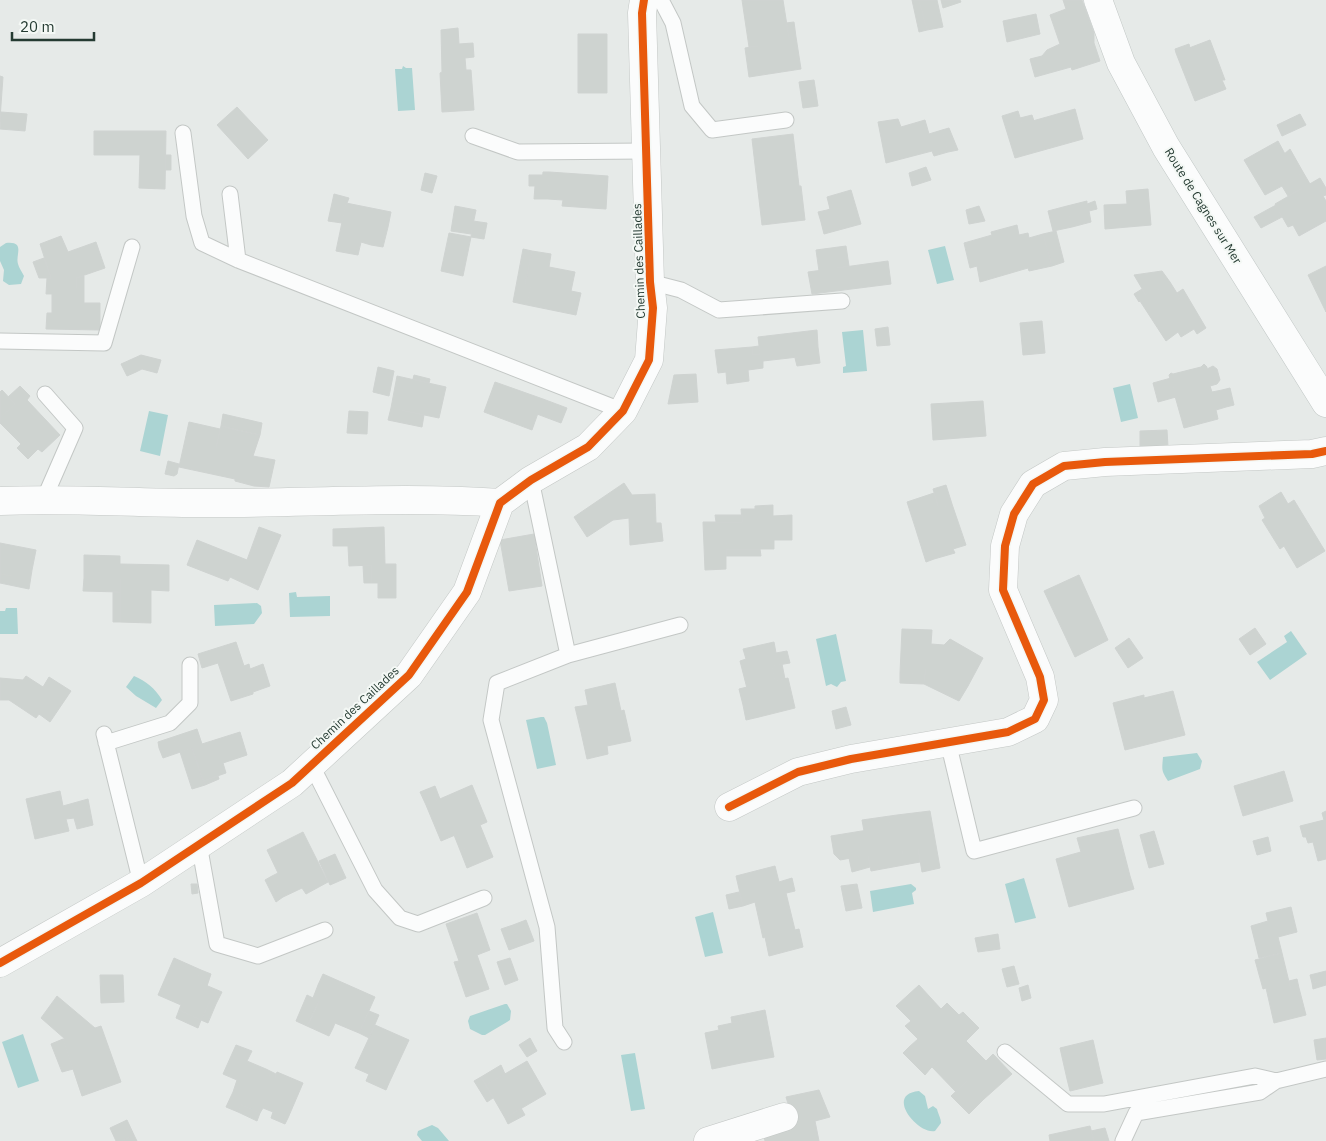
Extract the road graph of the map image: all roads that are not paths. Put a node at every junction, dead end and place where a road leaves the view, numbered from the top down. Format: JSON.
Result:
{"nodes":[{"id":1,"x":644,"y":0,"type":"edge"},
{"id":2,"x":661,"y":0,"type":"edge"},
{"id":3,"x":1098,"y":0,"type":"edge"},
{"id":4,"x":786,"y":120,"type":"dead end"},
{"id":5,"x":183,"y":133,"type":"dead end"},
{"id":6,"x":473,"y":136,"type":"dead end"},
{"id":7,"x":647,"y":152,"type":"junction"},
{"id":8,"x":230,"y":194,"type":"dead end"},
{"id":9,"x":132,"y":246,"type":"dead end"},
{"id":10,"x":238,"y":260,"type":"junction"},
{"id":11,"x":650,"y":282,"type":"junction"},
{"id":12,"x":842,"y":301,"type":"dead end"},
{"id":13,"x":0,"y":341,"type":"edge"},
{"id":14,"x":45,"y":394,"type":"dead end"},
{"id":15,"x":1326,"y":403,"type":"edge"},
{"id":16,"x":623,"y":411,"type":"junction"},
{"id":17,"x":1326,"y":451,"type":"edge"},
{"id":18,"x":531,"y":480,"type":"junction"},
{"id":19,"x":44,"y":499,"type":"junction"},
{"id":20,"x":0,"y":502,"type":"edge"},
{"id":21,"x":500,"y":504,"type":"junction"},
{"id":22,"x":680,"y":625,"type":"dead end"},
{"id":23,"x":568,"y":655,"type":"junction"},
{"id":24,"x":190,"y":665,"type":"dead end"},
{"id":25,"x":948,"y":742,"type":"junction"},
{"id":26,"x":311,"y":764,"type":"junction"},
{"id":27,"x":729,"y":807,"type":"dead end"},
{"id":28,"x":1134,"y":808,"type":"dead end"},
{"id":29,"x":199,"y":844,"type":"junction"},
{"id":30,"x":141,"y":883,"type":"junction"},
{"id":31,"x":484,"y":898,"type":"dead end"},
{"id":32,"x":325,"y":930,"type":"dead end"},
{"id":33,"x":0,"y":963,"type":"edge"},
{"id":34,"x":564,"y":1042,"type":"dead end"},
{"id":35,"x":1005,"y":1052,"type":"dead end"},
{"id":36,"x":1326,"y":1069,"type":"edge"},
{"id":37,"x":1276,"y":1081,"type":"junction"},
{"id":38,"x":784,"y":1116,"type":"dead end"},
{"id":39,"x":708,"y":1141,"type":"edge"},
{"id":40,"x":1122,"y":1141,"type":"edge"}],
"edges":[{"from":1,"to":7,"type":"street","name":"Chemin des Caillades"},
{"from":2,"to":4,"type":"lane"},
{"from":3,"to":15,"type":"street","name":"Route de Cagnes sur Mer"},
{"from":5,"to":10,"type":"lane"},
{"from":6,"to":7,"type":"lane"},
{"from":7,"to":11,"type":"street","name":"Chemin des Caillades"},
{"from":8,"to":10,"type":"lane"},
{"from":9,"to":13,"type":"lane"},
{"from":10,"to":16,"type":"lane"},
{"from":11,"to":12,"type":"lane"},
{"from":11,"to":16,"type":"street","name":"Chemin des Caillades"},
{"from":14,"to":19,"type":"lane"},
{"from":16,"to":18,"type":"street","name":"Chemin des Caillades"},
{"from":17,"to":25,"type":"street"},
{"from":18,"to":21,"type":"street","name":"Chemin des Caillades"},
{"from":18,"to":23,"type":"lane"},
{"from":19,"to":20,"type":"street"},
{"from":19,"to":21,"type":"street"},
{"from":21,"to":26,"type":"street","name":"Chemin des Caillades"},
{"from":22,"to":23,"type":"lane"},
{"from":23,"to":34,"type":"lane"},
{"from":24,"to":30,"type":"lane"},
{"from":25,"to":27,"type":"street"},
{"from":25,"to":28,"type":"lane"},
{"from":26,"to":29,"type":"street","name":"Chemin des Caillades"},
{"from":26,"to":31,"type":"lane"},
{"from":29,"to":30,"type":"street","name":"Chemin des Caillades"},
{"from":29,"to":32,"type":"lane"},
{"from":30,"to":33,"type":"street","name":"Chemin des Caillades"},
{"from":35,"to":37,"type":"lane"},
{"from":36,"to":37,"type":"lane"},
{"from":37,"to":40,"type":"lane"},
{"from":38,"to":39,"type":"street"}]}
